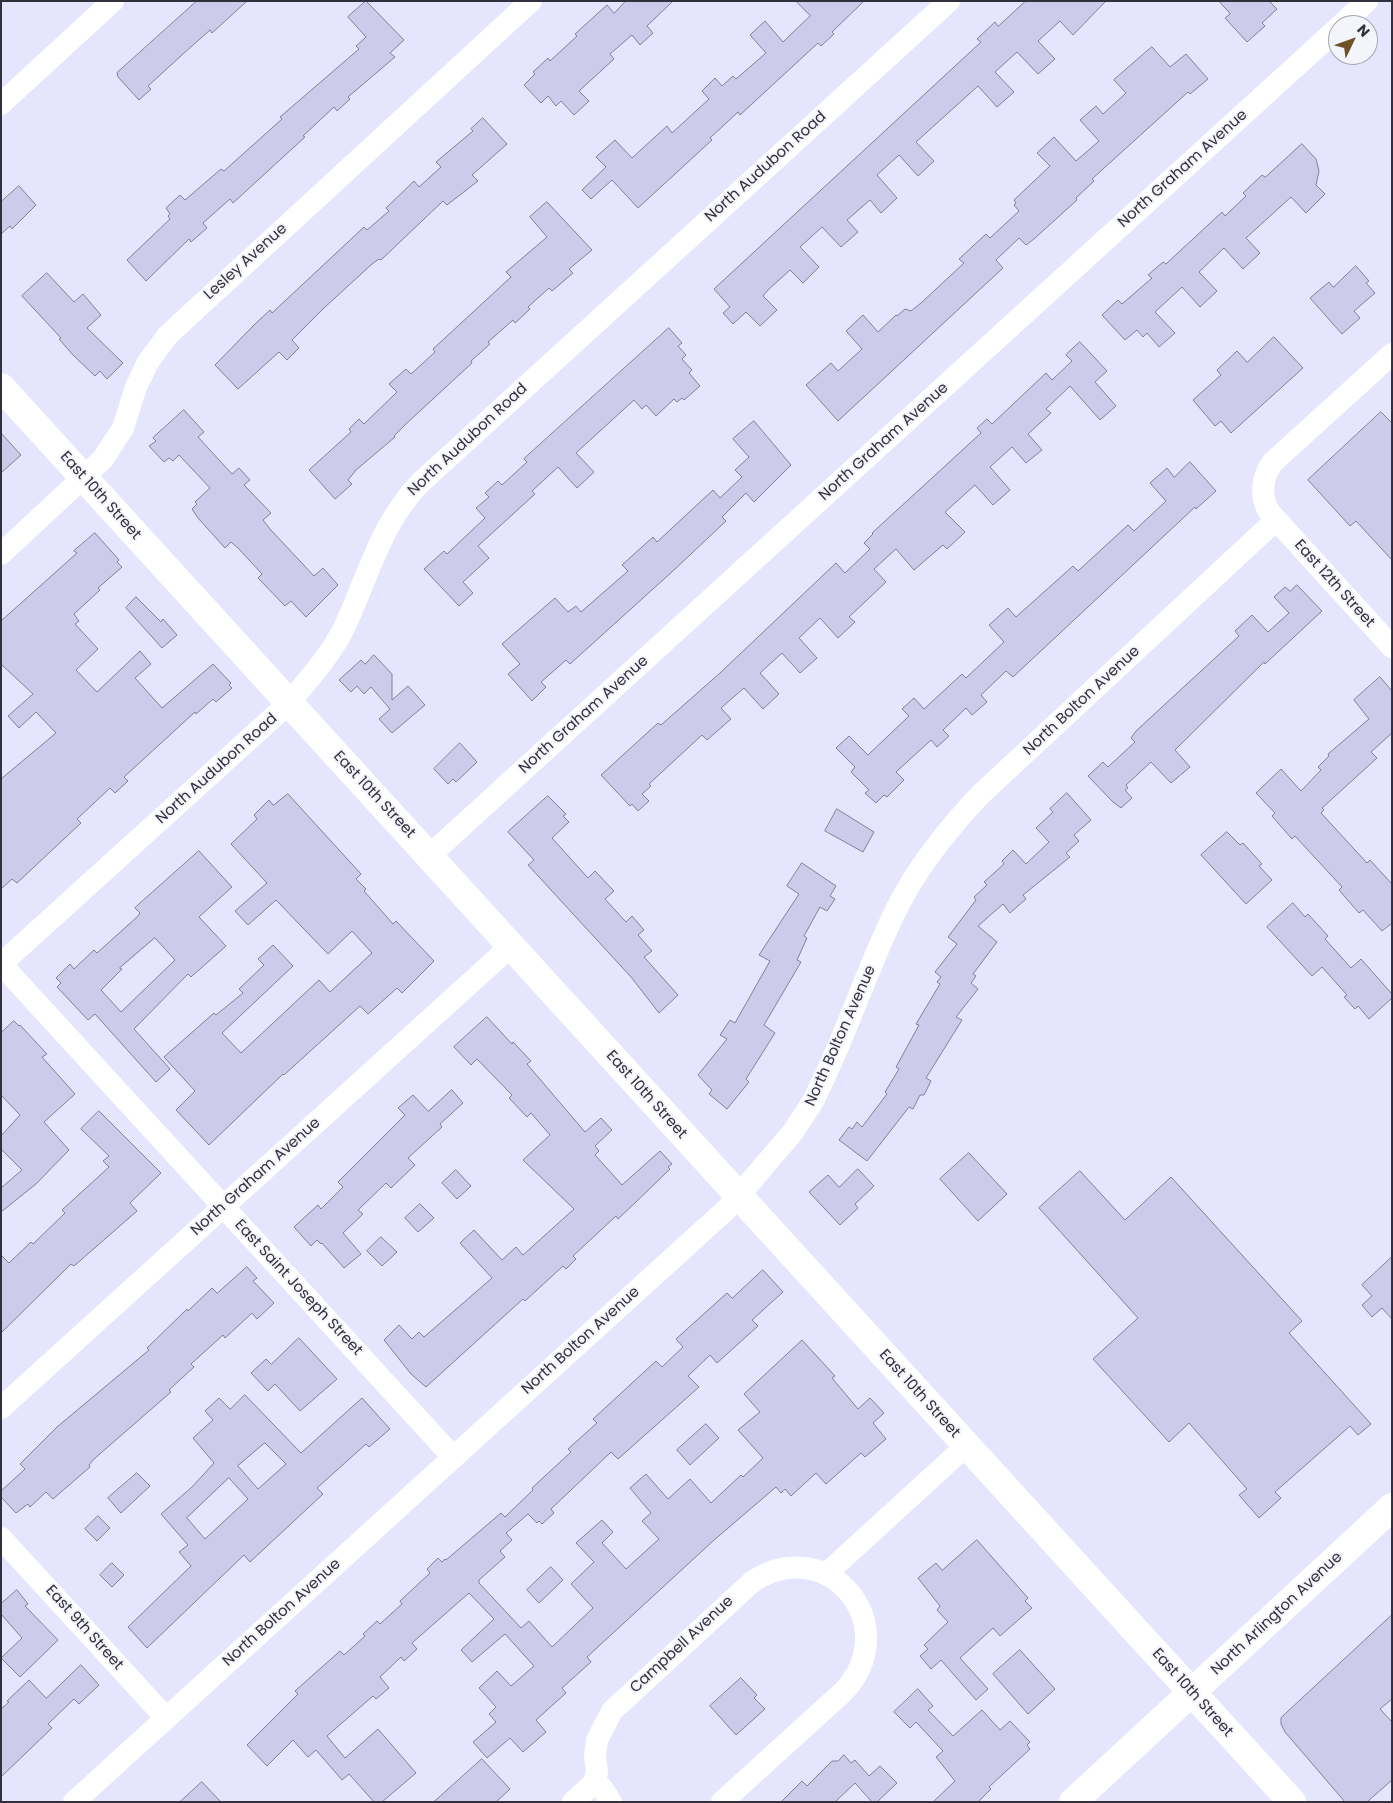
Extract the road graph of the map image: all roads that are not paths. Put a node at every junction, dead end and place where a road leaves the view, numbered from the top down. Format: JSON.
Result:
{"nodes":[{"id":1,"x":113,"y":1,"type":"edge"},
{"id":2,"x":532,"y":1,"type":"edge"},
{"id":3,"x":948,"y":1,"type":"edge"},
{"id":4,"x":1367,"y":1,"type":"edge"},
{"id":5,"x":1351,"y":15,"type":"edge"},
{"id":6,"x":1328,"y":36,"type":"edge"},
{"id":7,"x":1,"y":104,"type":"edge"},
{"id":8,"x":1392,"y":354,"type":"edge"},
{"id":9,"x":1,"y":387,"type":"edge"},
{"id":10,"x":84,"y":479,"type":"junction"},
{"id":11,"x":1276,"y":520,"type":"junction"},
{"id":12,"x":1,"y":554,"type":"edge"},
{"id":13,"x":1392,"y":647,"type":"edge"},
{"id":14,"x":290,"y":703,"type":"junction"},
{"id":15,"x":429,"y":856,"type":"junction"},
{"id":16,"x":511,"y":946,"type":"junction"},
{"id":17,"x":1,"y":964,"type":"edge"},
{"id":18,"x":739,"y":1196,"type":"junction"},
{"id":19,"x":223,"y":1207,"type":"junction"},
{"id":20,"x":1,"y":1408,"type":"edge"},
{"id":21,"x":966,"y":1446,"type":"junction"},
{"id":22,"x":453,"y":1457,"type":"junction"},
{"id":23,"x":1392,"y":1508,"type":"edge"},
{"id":24,"x":1,"y":1538,"type":"edge"},
{"id":25,"x":826,"y":1574,"type":"junction"},
{"id":26,"x":1192,"y":1692,"type":"junction"},
{"id":27,"x":166,"y":1718,"type":"junction"},
{"id":28,"x":594,"y":1782,"type":"junction"},
{"id":29,"x":74,"y":1802,"type":"edge"},
{"id":30,"x":572,"y":1802,"type":"edge"},
{"id":31,"x":611,"y":1802,"type":"edge"},
{"id":32,"x":722,"y":1802,"type":"edge"},
{"id":33,"x":1073,"y":1802,"type":"edge"},
{"id":34,"x":1292,"y":1802,"type":"edge"}],
"edges":[{"from":1,"to":7,"type":"street"},
{"from":2,"to":10,"type":"street","name":"Lesley Avenue"},
{"from":3,"to":14,"type":"street","name":"North Audubon Road"},
{"from":4,"to":5,"type":"street","name":"North Graham Avenue"},
{"from":6,"to":15,"type":"street","name":"North Graham Avenue"},
{"from":8,"to":11,"type":"street"},
{"from":9,"to":10,"type":"main road","name":"East 10th Street"},
{"from":10,"to":12,"type":"street","name":"Lesley Avenue"},
{"from":10,"to":14,"type":"main road","name":"East 10th Street"},
{"from":11,"to":13,"type":"street","name":"East 12th Street"},
{"from":11,"to":18,"type":"street","name":"North Bolton Avenue"},
{"from":14,"to":15,"type":"main road","name":"East 10th Street"},
{"from":14,"to":17,"type":"street","name":"North Audubon Road"},
{"from":15,"to":16,"type":"main road","name":"East 10th Street"},
{"from":16,"to":18,"type":"main road","name":"East 10th Street"},
{"from":16,"to":19,"type":"street","name":"North Graham Avenue"},
{"from":17,"to":19,"type":"street","name":"East Saint Joseph Street"},
{"from":18,"to":21,"type":"main road","name":"East 10th Street"},
{"from":18,"to":22,"type":"street","name":"North Bolton Avenue"},
{"from":19,"to":20,"type":"street","name":"North Graham Avenue"},
{"from":19,"to":22,"type":"street","name":"East Saint Joseph Street"},
{"from":21,"to":25,"type":"street"},
{"from":21,"to":26,"type":"main road","name":"East 10th Street"},
{"from":22,"to":27,"type":"street","name":"North Bolton Avenue"},
{"from":23,"to":26,"type":"main road","name":"North Arlington Avenue"},
{"from":24,"to":27,"type":"street","name":"East 9th Street"},
{"from":25,"to":28,"type":"street","name":"Campbell Avenue"},
{"from":25,"to":32,"type":"street","name":"Campbell Avenue"},
{"from":26,"to":33,"type":"main road","name":"North Arlington Avenue"},
{"from":26,"to":34,"type":"main road","name":"East 10th Street"},
{"from":27,"to":29,"type":"street","name":"North Bolton Avenue"},
{"from":28,"to":30,"type":"street"},
{"from":28,"to":31,"type":"street"}]}
